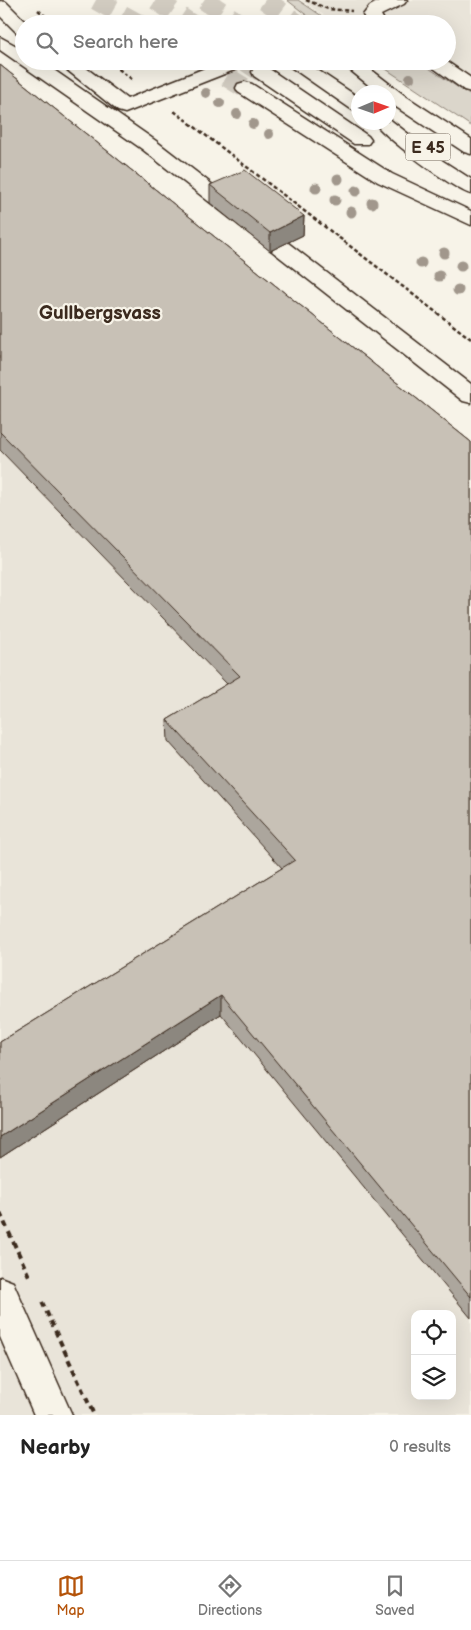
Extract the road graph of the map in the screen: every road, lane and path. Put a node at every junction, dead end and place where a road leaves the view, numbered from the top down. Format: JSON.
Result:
{"nodes":[{"id":1,"x":306,"y":0,"type":"edge"},
{"id":2,"x":398,"y":0,"type":"edge"},
{"id":3,"x":0,"y":6,"type":"edge"},
{"id":4,"x":355,"y":15,"type":"edge"},
{"id":5,"x":376,"y":15,"type":"edge"},
{"id":6,"x":15,"y":21,"type":"edge"},
{"id":7,"x":0,"y":42,"type":"edge"},
{"id":8,"x":15,"y":52,"type":"edge"},
{"id":9,"x":41,"y":70,"type":"edge"},
{"id":10,"x":77,"y":70,"type":"edge"},
{"id":11,"x":120,"y":70,"type":"edge"},
{"id":12,"x":218,"y":70,"type":"edge"},
{"id":13,"x":305,"y":70,"type":"edge"},
{"id":14,"x":360,"y":70,"type":"edge"},
{"id":15,"x":447,"y":70,"type":"edge"},
{"id":16,"x":262,"y":72,"type":"tunnel mouth"},
{"id":17,"x":469,"y":84,"type":"edge"},
{"id":18,"x":245,"y":88,"type":"tunnel mouth"},
{"id":19,"x":154,"y":96,"type":"junction"},
{"id":20,"x":351,"y":100,"type":"edge"},
{"id":21,"x":396,"y":129,"type":"edge"},
{"id":22,"x":394,"y":130,"type":"edge"},
{"id":23,"x":471,"y":148,"type":"edge"},
{"id":24,"x":471,"y":171,"type":"edge"},
{"id":25,"x":471,"y":188,"type":"edge"},
{"id":26,"x":471,"y":216,"type":"edge"},
{"id":27,"x":471,"y":220,"type":"edge"},
{"id":28,"x":471,"y":339,"type":"edge"},
{"id":29,"x":471,"y":396,"type":"edge"},
{"id":30,"x":0,"y":1214,"type":"edge"},
{"id":31,"x":33,"y":1284,"type":"dead end"},
{"id":32,"x":37,"y":1292,"type":"dead end"},
{"id":33,"x":0,"y":1295,"type":"edge"},
{"id":34,"x":53,"y":1415,"type":"edge"},
{"id":35,"x":94,"y":1415,"type":"edge"}],
"edges":[{"from":1,"to":4,"type":"path"},
{"from":2,"to":5,"type":"main road"},
{"from":3,"to":6,"type":"main road"},
{"from":7,"to":8,"type":"main road"},
{"from":9,"to":29,"type":"main road"},
{"from":10,"to":19,"type":"main road"},
{"from":11,"to":19,"type":"path"},
{"from":12,"to":19,"type":"main road"},
{"from":13,"to":20,"type":"main road"},
{"from":14,"to":23,"type":"main road"},
{"from":15,"to":17,"type":"main road"},
{"from":16,"to":26,"type":"main road","number":"E 45"},
{"from":18,"to":27,"type":"main road"},
{"from":19,"to":28,"type":"path"},
{"from":21,"to":24,"type":"main road","number":"E 45"},
{"from":22,"to":25,"type":"main road"},
{"from":30,"to":31,"type":"path"},
{"from":32,"to":35,"type":"path"},
{"from":33,"to":34,"type":"main road"}]}
